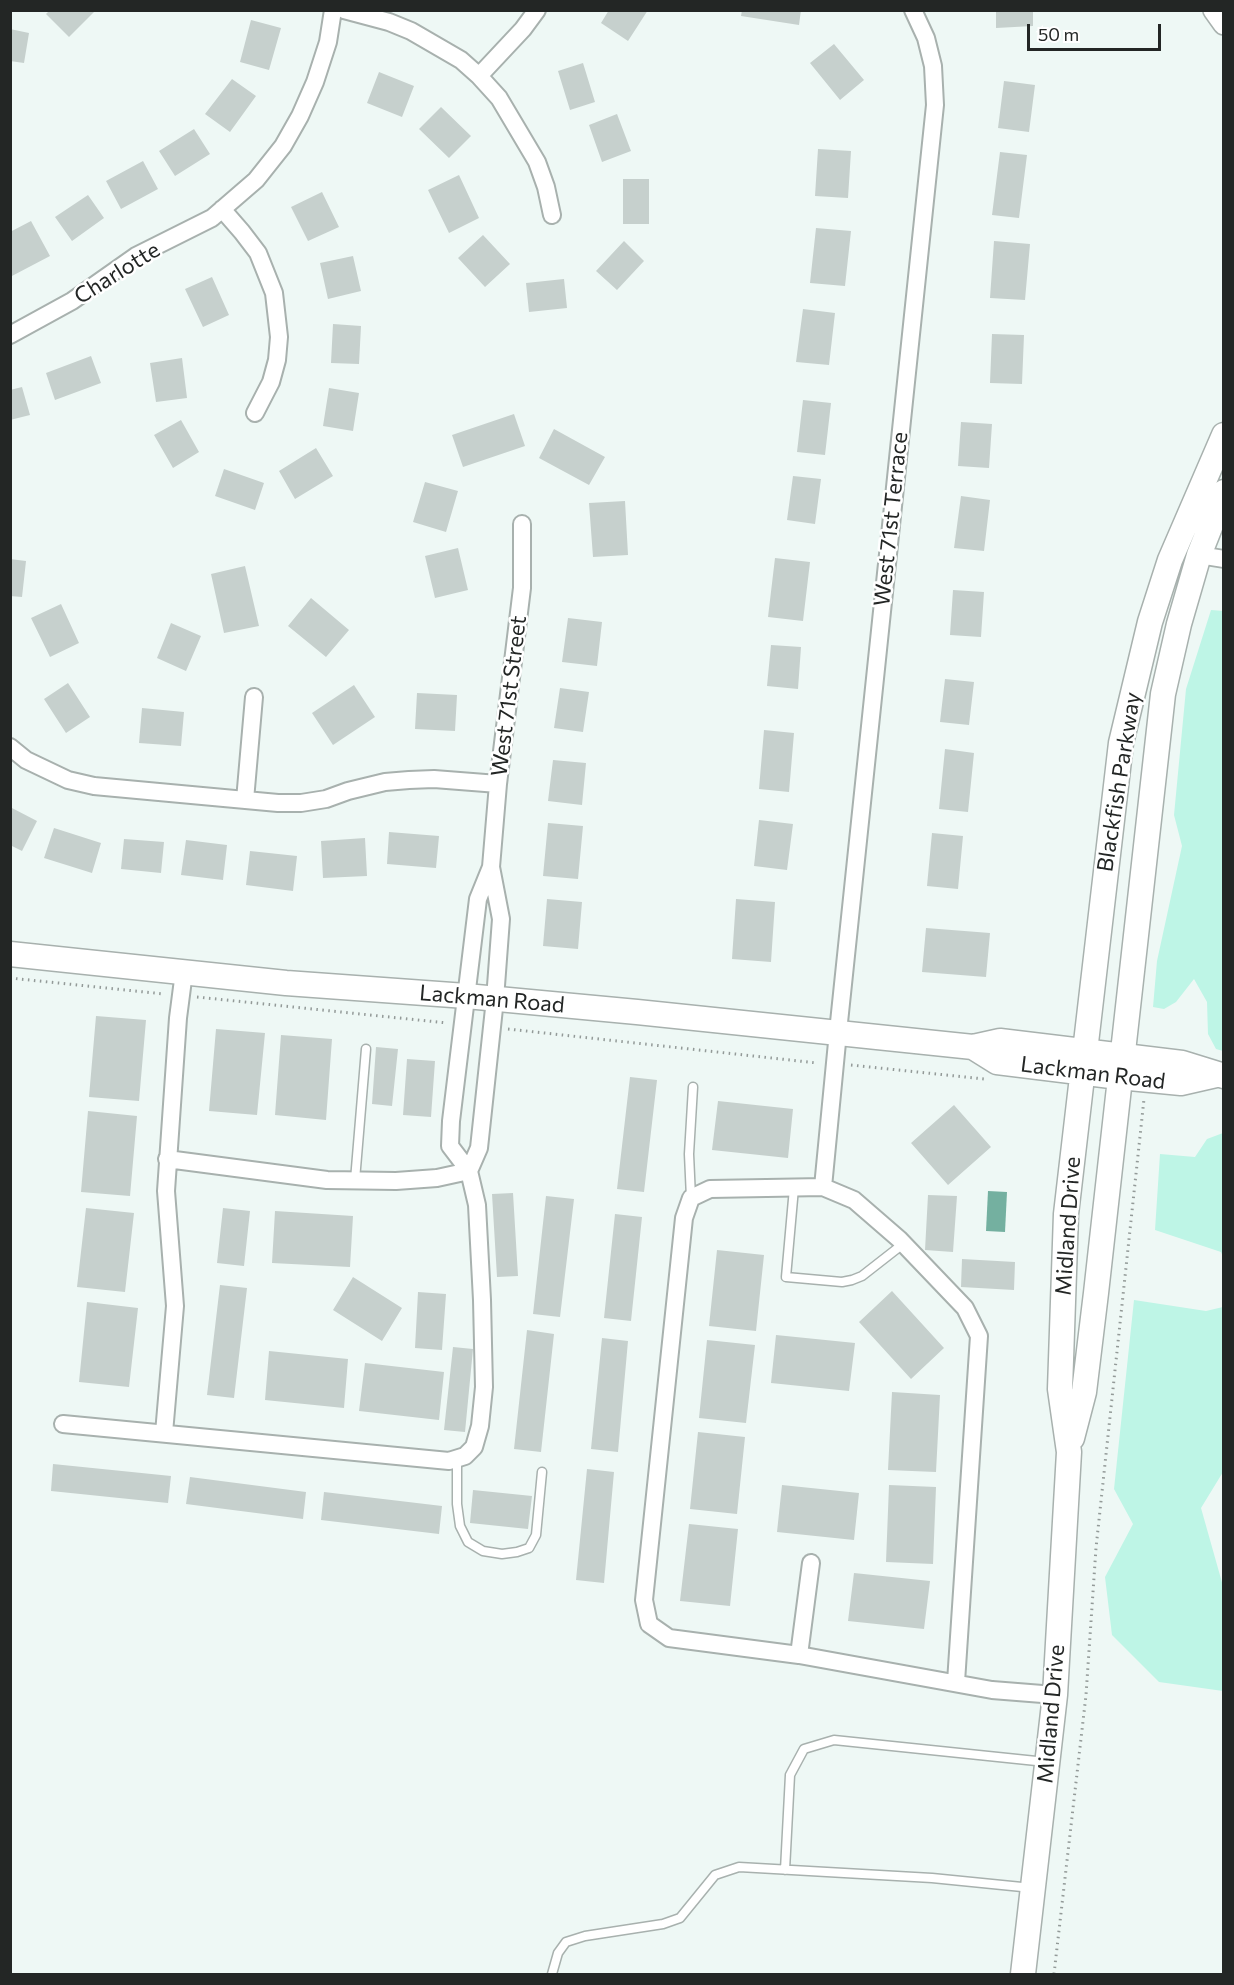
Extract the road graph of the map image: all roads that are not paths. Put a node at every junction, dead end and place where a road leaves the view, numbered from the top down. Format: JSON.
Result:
{"nodes":[{"id":1,"x":333,"y":10,"type":"edge"},
{"id":2,"x":344,"y":10,"type":"edge"},
{"id":3,"x":537,"y":10,"type":"edge"},
{"id":4,"x":913,"y":10,"type":"edge"},
{"id":5,"x":1214,"y":10,"type":"edge"},
{"id":6,"x":1224,"y":24,"type":"edge"},
{"id":7,"x":479,"y":76,"type":"junction"},
{"id":8,"x":222,"y":209,"type":"junction"},
{"id":9,"x":552,"y":215,"type":"dead end"},
{"id":10,"x":10,"y":335,"type":"edge"},
{"id":11,"x":255,"y":414,"type":"dead end"},
{"id":12,"x":1224,"y":435,"type":"edge"},
{"id":13,"x":1224,"y":492,"type":"edge"},
{"id":14,"x":522,"y":524,"type":"dead end"},
{"id":15,"x":1199,"y":555,"type":"junction"},
{"id":16,"x":1224,"y":559,"type":"edge"},
{"id":17,"x":254,"y":697,"type":"dead end"},
{"id":18,"x":10,"y":747,"type":"edge"},
{"id":19,"x":498,"y":784,"type":"junction"},
{"id":20,"x":245,"y":800,"type":"junction"},
{"id":21,"x":491,"y":867,"type":"junction"},
{"id":22,"x":10,"y":954,"type":"edge"},
{"id":23,"x":182,"y":984,"type":"junction"},
{"id":24,"x":466,"y":996,"type":"junction"},
{"id":25,"x":495,"y":999,"type":"junction"},
{"id":26,"x":838,"y":1032,"type":"junction"},
{"id":27,"x":366,"y":1049,"type":"dead end"},
{"id":28,"x":1083,"y":1062,"type":"junction"},
{"id":29,"x":1121,"y":1066,"type":"junction"},
{"id":30,"x":1220,"y":1075,"type":"edge"},
{"id":31,"x":693,"y":1087,"type":"dead end"},
{"id":32,"x":167,"y":1159,"type":"junction"},
{"id":33,"x":469,"y":1171,"type":"junction"},
{"id":34,"x":355,"y":1180,"type":"junction"},
{"id":35,"x":823,"y":1187,"type":"junction"},
{"id":36,"x":794,"y":1188,"type":"junction"},
{"id":37,"x":691,"y":1198,"type":"junction"},
{"id":38,"x":903,"y":1244,"type":"junction"},
{"id":39,"x":63,"y":1424,"type":"dead end"},
{"id":40,"x":164,"y":1433,"type":"junction"},
{"id":41,"x":1069,"y":1452,"type":"junction"},
{"id":42,"x":457,"y":1458,"type":"junction"},
{"id":43,"x":542,"y":1472,"type":"dead end"},
{"id":44,"x":811,"y":1563,"type":"dead end"},
{"id":45,"x":800,"y":1655,"type":"junction"},
{"id":46,"x":956,"y":1682,"type":"junction"},
{"id":47,"x":1055,"y":1695,"type":"junction"},
{"id":48,"x":1047,"y":1762,"type":"junction"},
{"id":49,"x":785,"y":1870,"type":"junction"},
{"id":50,"x":1033,"y":1888,"type":"junction"},
{"id":51,"x":552,"y":1974,"type":"edge"},
{"id":52,"x":1023,"y":1974,"type":"edge"}],
"edges":[{"from":1,"to":8,"type":"street","name":"Charlotte"},
{"from":2,"to":7,"type":"street"},
{"from":3,"to":7,"type":"street"},
{"from":4,"to":26,"type":"street","name":"West 71st Terrace"},
{"from":5,"to":6,"type":"street"},
{"from":7,"to":9,"type":"street"},
{"from":8,"to":10,"type":"street","name":"Charlotte"},
{"from":8,"to":11,"type":"street"},
{"from":12,"to":28,"type":"main road","name":"Blackfish Parkway"},
{"from":13,"to":15,"type":"main road","name":"Blackfish Parkway"},
{"from":14,"to":19,"type":"street","name":"West 71st Street"},
{"from":15,"to":16,"type":"street"},
{"from":15,"to":29,"type":"main road","name":"Blackfish Parkway"},
{"from":17,"to":20,"type":"street"},
{"from":18,"to":20,"type":"street"},
{"from":19,"to":20,"type":"street"},
{"from":19,"to":21,"type":"street","name":"West 71st Street"},
{"from":21,"to":24,"type":"street","name":"West 71st Street"},
{"from":21,"to":25,"type":"street","name":"West 71st Street"},
{"from":22,"to":23,"type":"main road","name":"Lackman Road"},
{"from":23,"to":24,"type":"main road","name":"Lackman Road"},
{"from":23,"to":32,"type":"street"},
{"from":24,"to":25,"type":"main road","name":"Lackman Road"},
{"from":24,"to":33,"type":"street","name":"West 71st Street"},
{"from":25,"to":26,"type":"main road","name":"Lackman Road"},
{"from":25,"to":33,"type":"street","name":"West 71st Street"},
{"from":26,"to":28,"type":"main road","name":"Lackman Road"},
{"from":26,"to":35,"type":"street","name":"West 71st Terrace"},
{"from":27,"to":34,"type":"lane"},
{"from":28,"to":29,"type":"main road","name":"Lackman Road"},
{"from":28,"to":41,"type":"main road","name":"Midland Drive"},
{"from":29,"to":30,"type":"main road","name":"Lackman Road"},
{"from":29,"to":41,"type":"main road","name":"Midland Drive"},
{"from":31,"to":37,"type":"lane"},
{"from":32,"to":34,"type":"street"},
{"from":32,"to":40,"type":"street"},
{"from":33,"to":34,"type":"street"},
{"from":33,"to":42,"type":"street"},
{"from":35,"to":36,"type":"street"},
{"from":35,"to":38,"type":"street"},
{"from":36,"to":37,"type":"street"},
{"from":36,"to":38,"type":"lane"},
{"from":37,"to":45,"type":"street"},
{"from":38,"to":46,"type":"street"},
{"from":39,"to":40,"type":"street"},
{"from":40,"to":42,"type":"street"},
{"from":41,"to":47,"type":"main road","name":"Midland Drive"},
{"from":42,"to":43,"type":"lane"},
{"from":44,"to":45,"type":"street"},
{"from":45,"to":46,"type":"street"},
{"from":46,"to":47,"type":"street"},
{"from":47,"to":48,"type":"main road","name":"Midland Drive"},
{"from":48,"to":49,"type":"lane"},
{"from":48,"to":50,"type":"main road","name":"Midland Drive"},
{"from":49,"to":50,"type":"lane"},
{"from":49,"to":51,"type":"lane"},
{"from":50,"to":52,"type":"main road","name":"Midland Drive"}]}
